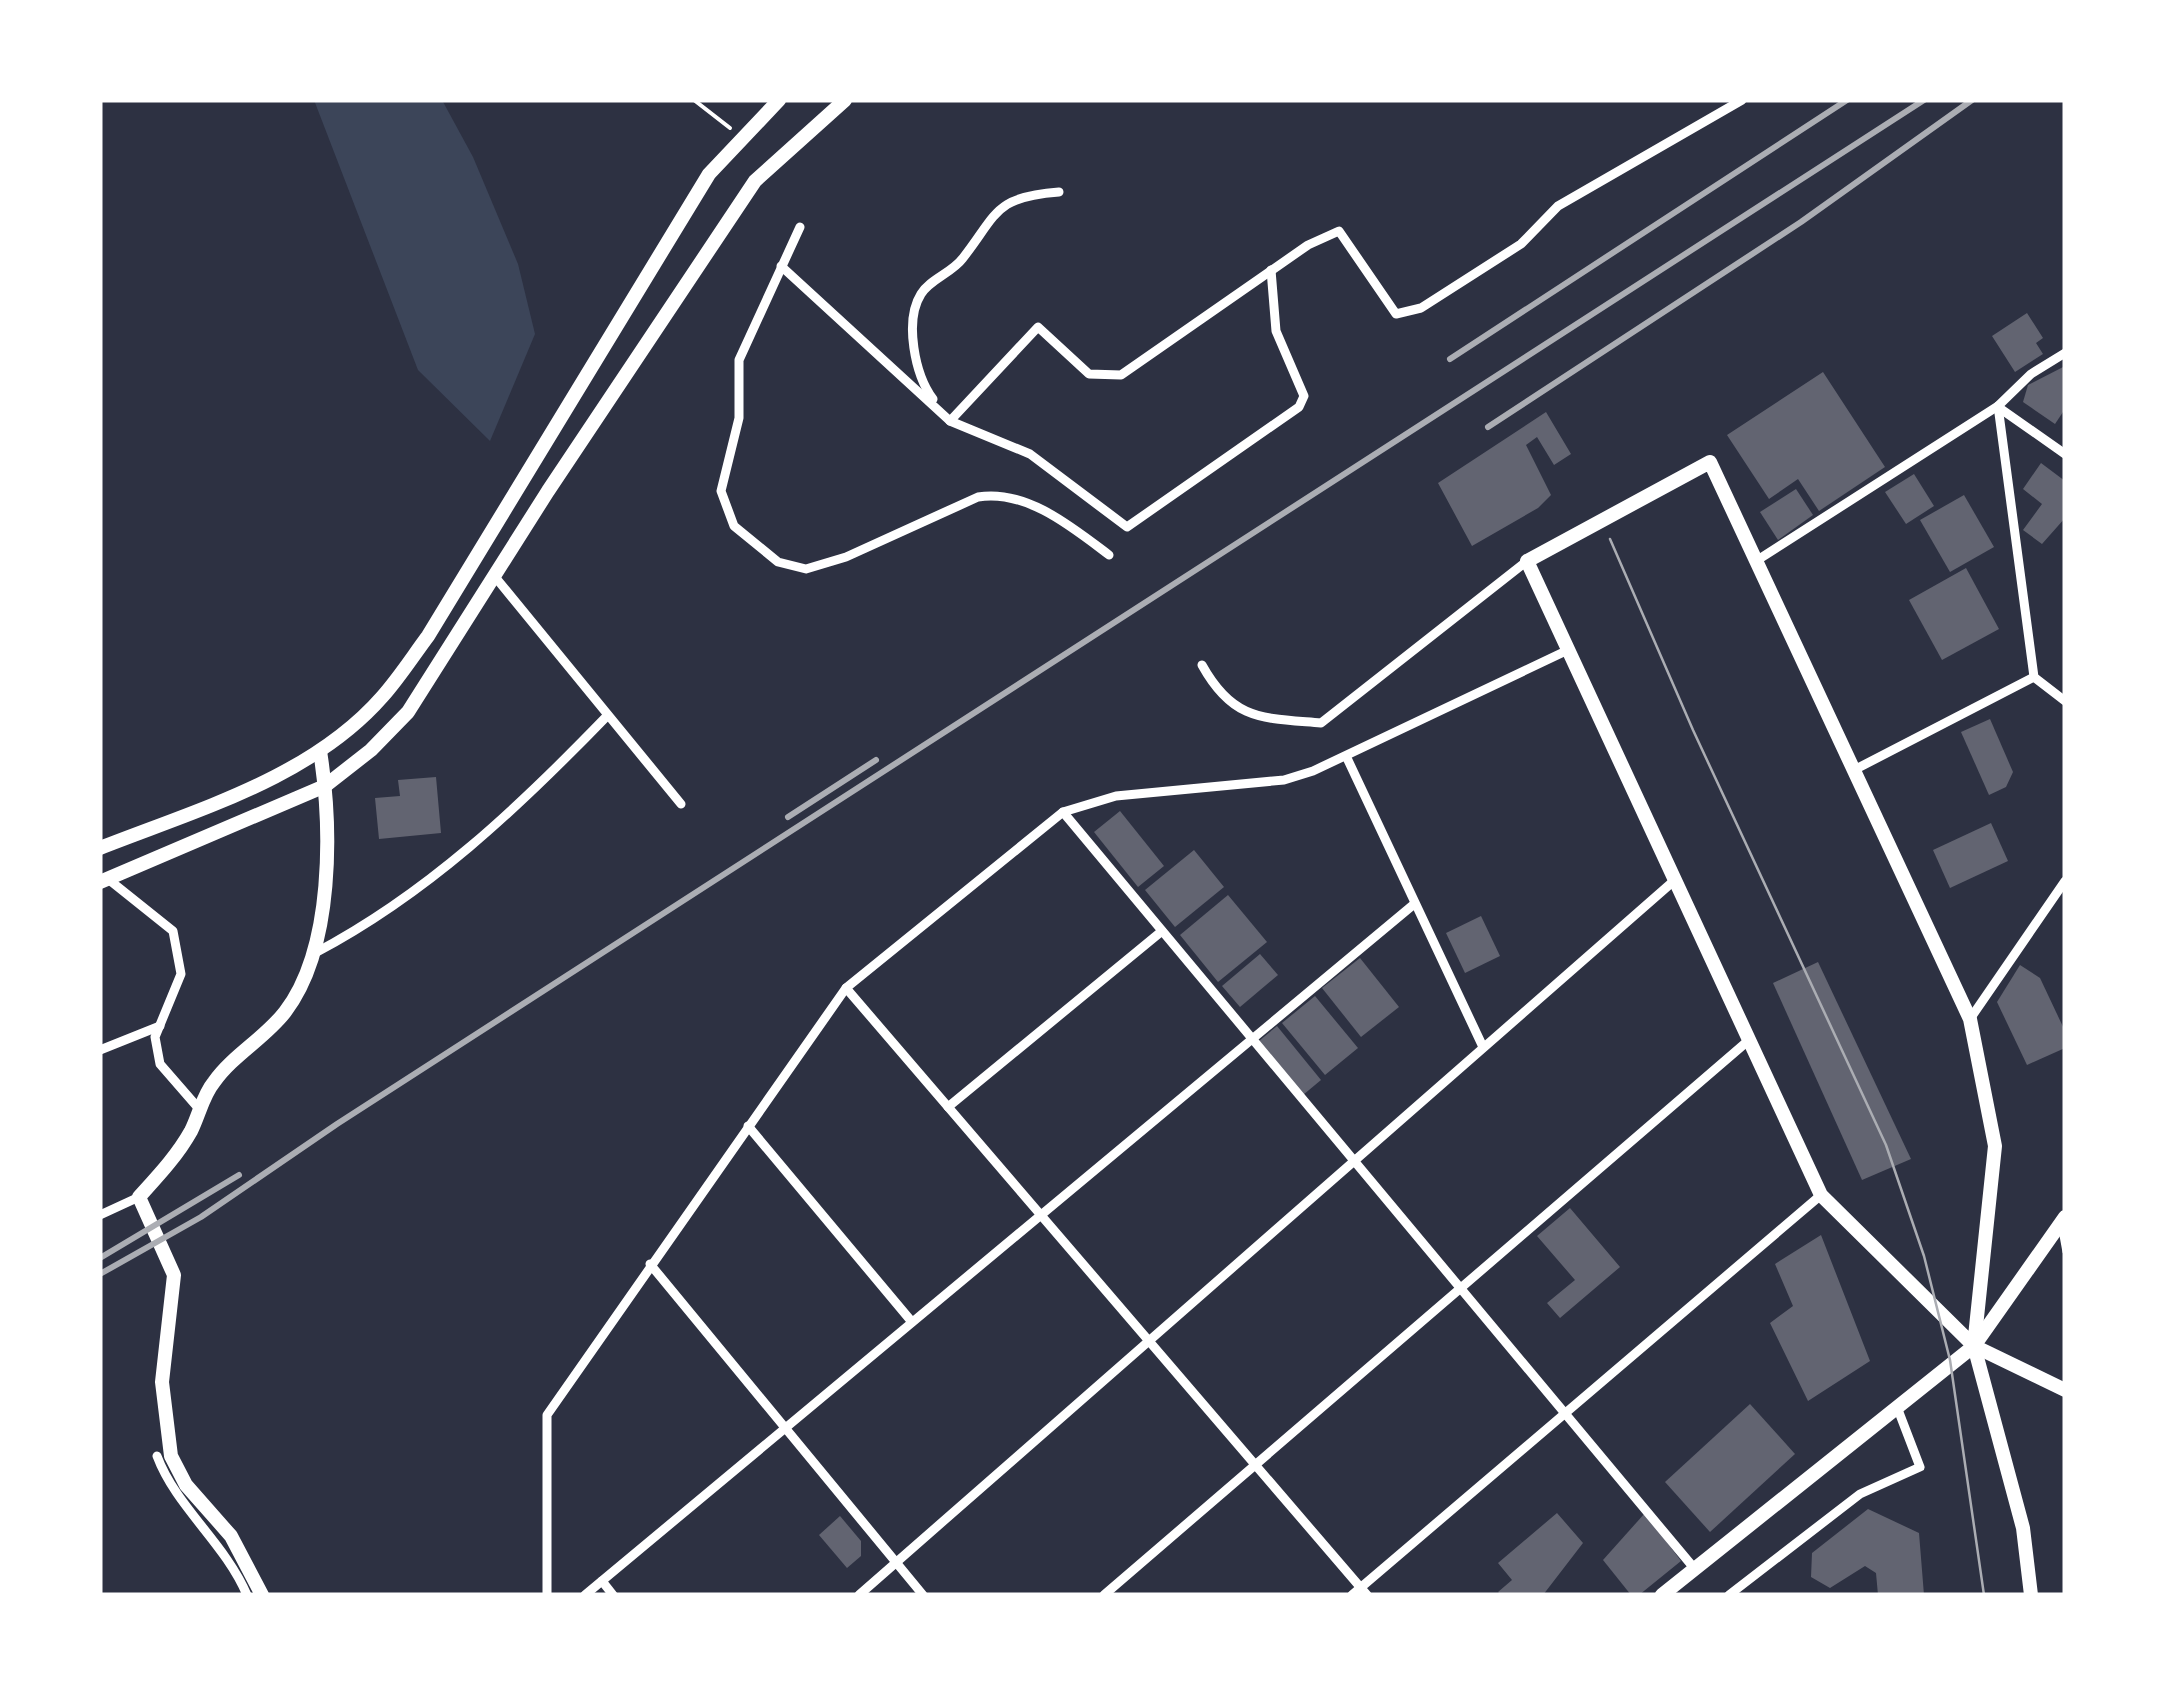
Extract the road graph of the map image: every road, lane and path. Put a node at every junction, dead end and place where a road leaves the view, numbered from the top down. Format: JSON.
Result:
{"nodes":[{"id":1,"x":694,"y":100,"type":"edge"},
{"id":2,"x":780,"y":100,"type":"edge"},
{"id":3,"x":845,"y":100,"type":"edge"},
{"id":4,"x":1742,"y":100,"type":"edge"},
{"id":5,"x":742,"y":138,"type":"junction"},
{"id":6,"x":1059,"y":192,"type":"dead end"},
{"id":7,"x":800,"y":227,"type":"dead end"},
{"id":8,"x":781,"y":266,"type":"junction"},
{"id":9,"x":1271,"y":270,"type":"junction"},
{"id":10,"x":2065,"y":353,"type":"edge"},
{"id":11,"x":1998,"y":406,"type":"junction"},
{"id":12,"x":950,"y":420,"type":"junction"},
{"id":13,"x":2065,"y":454,"type":"edge"},
{"id":14,"x":1109,"y":554,"type":"dead end"},
{"id":15,"x":1527,"y":561,"type":"junction"},
{"id":16,"x":1756,"y":561,"type":"junction"},
{"id":17,"x":496,"y":578,"type":"junction"},
{"id":18,"x":1568,"y":650,"type":"junction"},
{"id":19,"x":1202,"y":666,"type":"dead end"},
{"id":20,"x":2034,"y":677,"type":"junction"},
{"id":21,"x":2065,"y":701,"type":"edge"},
{"id":22,"x":606,"y":718,"type":"junction"},
{"id":23,"x":320,"y":751,"type":"junction"},
{"id":24,"x":1347,"y":758,"type":"junction"},
{"id":25,"x":1854,"y":770,"type":"junction"},
{"id":26,"x":325,"y":786,"type":"junction"},
{"id":27,"x":681,"y":804,"type":"dead end"},
{"id":28,"x":1063,"y":812,"type":"junction"},
{"id":29,"x":100,"y":848,"type":"edge"},
{"id":30,"x":1676,"y":878,"type":"junction"},
{"id":31,"x":104,"y":880,"type":"edge"},
{"id":32,"x":2065,"y":881,"type":"edge"},
{"id":33,"x":1412,"y":905,"type":"junction"},
{"id":34,"x":1162,"y":931,"type":"junction"},
{"id":35,"x":315,"y":954,"type":"junction"},
{"id":36,"x":846,"y":988,"type":"junction"},
{"id":37,"x":1970,"y":1019,"type":"junction"},
{"id":38,"x":160,"y":1026,"type":"junction"},
{"id":39,"x":1252,"y":1039,"type":"junction"},
{"id":40,"x":1750,"y":1040,"type":"junction"},
{"id":41,"x":1483,"y":1047,"type":"junction"},
{"id":42,"x":100,"y":1050,"type":"edge"},
{"id":43,"x":948,"y":1107,"type":"junction"},
{"id":44,"x":200,"y":1110,"type":"junction"},
{"id":45,"x":748,"y":1126,"type":"junction"},
{"id":46,"x":1354,"y":1160,"type":"junction"},
{"id":47,"x":1821,"y":1195,"type":"junction"},
{"id":48,"x":138,"y":1197,"type":"junction"},
{"id":49,"x":100,"y":1215,"type":"edge"},
{"id":50,"x":1041,"y":1215,"type":"junction"},
{"id":51,"x":2062,"y":1220,"type":"edge"},
{"id":52,"x":2065,"y":1252,"type":"edge"},
{"id":53,"x":650,"y":1264,"type":"junction"},
{"id":54,"x":1460,"y":1289,"type":"junction"},
{"id":55,"x":912,"y":1322,"type":"junction"},
{"id":56,"x":1149,"y":1341,"type":"junction"},
{"id":57,"x":1974,"y":1346,"type":"junction"},
{"id":58,"x":2065,"y":1390,"type":"edge"},
{"id":59,"x":1897,"y":1408,"type":"junction"},
{"id":60,"x":1565,"y":1414,"type":"junction"},
{"id":61,"x":786,"y":1428,"type":"junction"},
{"id":62,"x":157,"y":1456,"type":"dead end"},
{"id":63,"x":1256,"y":1465,"type":"junction"},
{"id":64,"x":896,"y":1562,"type":"junction"},
{"id":65,"x":1694,"y":1568,"type":"junction"},
{"id":66,"x":602,"y":1581,"type":"junction"},
{"id":67,"x":1360,"y":1593,"type":"edge"},
{"id":68,"x":247,"y":1595,"type":"edge"},
{"id":69,"x":262,"y":1595,"type":"edge"},
{"id":70,"x":547,"y":1595,"type":"edge"},
{"id":71,"x":585,"y":1595,"type":"edge"},
{"id":72,"x":614,"y":1595,"type":"edge"},
{"id":73,"x":859,"y":1595,"type":"edge"},
{"id":74,"x":924,"y":1595,"type":"edge"},
{"id":75,"x":1104,"y":1595,"type":"edge"},
{"id":76,"x":1662,"y":1595,"type":"edge"},
{"id":77,"x":1728,"y":1595,"type":"edge"},
{"id":78,"x":2032,"y":1595,"type":"edge"}],
"edges":[{"from":1,"to":5,"type":"path"},
{"from":2,"to":5,"type":"main road"},
{"from":3,"to":17,"type":"main road"},
{"from":4,"to":9,"type":"street"},
{"from":5,"to":23,"type":"main road"},
{"from":6,"to":12,"type":"street"},
{"from":7,"to":8,"type":"street"},
{"from":8,"to":12,"type":"street"},
{"from":8,"to":14,"type":"street"},
{"from":9,"to":12,"type":"street"},
{"from":9,"to":12,"type":"street"},
{"from":10,"to":11,"type":"street"},
{"from":11,"to":13,"type":"street"},
{"from":11,"to":16,"type":"street"},
{"from":11,"to":20,"type":"street"},
{"from":15,"to":16,"type":"main road"},
{"from":15,"to":18,"type":"main road"},
{"from":15,"to":19,"type":"street"},
{"from":16,"to":25,"type":"main road"},
{"from":17,"to":22,"type":"street"},
{"from":17,"to":26,"type":"main road"},
{"from":18,"to":24,"type":"street"},
{"from":18,"to":30,"type":"main road"},
{"from":20,"to":21,"type":"street"},
{"from":20,"to":25,"type":"street"},
{"from":22,"to":27,"type":"street"},
{"from":22,"to":35,"type":"street"},
{"from":23,"to":26,"type":"main road"},
{"from":23,"to":29,"type":"main road"},
{"from":24,"to":28,"type":"street"},
{"from":24,"to":33,"type":"street"},
{"from":25,"to":37,"type":"main road"},
{"from":26,"to":31,"type":"main road"},
{"from":26,"to":35,"type":"main road"},
{"from":28,"to":34,"type":"street"},
{"from":28,"to":36,"type":"street"},
{"from":30,"to":40,"type":"main road"},
{"from":30,"to":41,"type":"street"},
{"from":31,"to":38,"type":"street"},
{"from":32,"to":37,"type":"street"},
{"from":33,"to":39,"type":"street"},
{"from":33,"to":41,"type":"street"},
{"from":34,"to":39,"type":"street"},
{"from":34,"to":43,"type":"street"},
{"from":35,"to":44,"type":"main road"},
{"from":36,"to":43,"type":"street"},
{"from":36,"to":45,"type":"street"},
{"from":37,"to":57,"type":"main road"},
{"from":38,"to":42,"type":"street"},
{"from":38,"to":44,"type":"street"},
{"from":39,"to":46,"type":"street"},
{"from":39,"to":50,"type":"street"},
{"from":40,"to":47,"type":"main road"},
{"from":40,"to":54,"type":"street"},
{"from":41,"to":46,"type":"street"},
{"from":43,"to":50,"type":"street"},
{"from":44,"to":48,"type":"main road"},
{"from":45,"to":53,"type":"street"},
{"from":45,"to":55,"type":"street"},
{"from":46,"to":54,"type":"street"},
{"from":46,"to":56,"type":"street"},
{"from":47,"to":57,"type":"main road"},
{"from":47,"to":60,"type":"street"},
{"from":48,"to":49,"type":"street"},
{"from":48,"to":69,"type":"main road"},
{"from":50,"to":55,"type":"street"},
{"from":50,"to":56,"type":"street"},
{"from":51,"to":52,"type":"lane"},
{"from":51,"to":57,"type":"main road"},
{"from":53,"to":61,"type":"street"},
{"from":53,"to":70,"type":"street"},
{"from":54,"to":60,"type":"street"},
{"from":54,"to":63,"type":"street"},
{"from":55,"to":61,"type":"street"},
{"from":56,"to":63,"type":"street"},
{"from":56,"to":64,"type":"street"},
{"from":57,"to":58,"type":"main road"},
{"from":57,"to":59,"type":"main road"},
{"from":57,"to":78,"type":"main road"},
{"from":59,"to":65,"type":"main road"},
{"from":59,"to":77,"type":"street"},
{"from":60,"to":65,"type":"street"},
{"from":60,"to":67,"type":"street"},
{"from":61,"to":64,"type":"street"},
{"from":61,"to":66,"type":"street"},
{"from":62,"to":68,"type":"street"},
{"from":63,"to":67,"type":"street"},
{"from":63,"to":75,"type":"street"},
{"from":64,"to":73,"type":"street"},
{"from":64,"to":74,"type":"street"},
{"from":65,"to":76,"type":"main road"},
{"from":66,"to":71,"type":"street"},
{"from":66,"to":72,"type":"street"}]}
